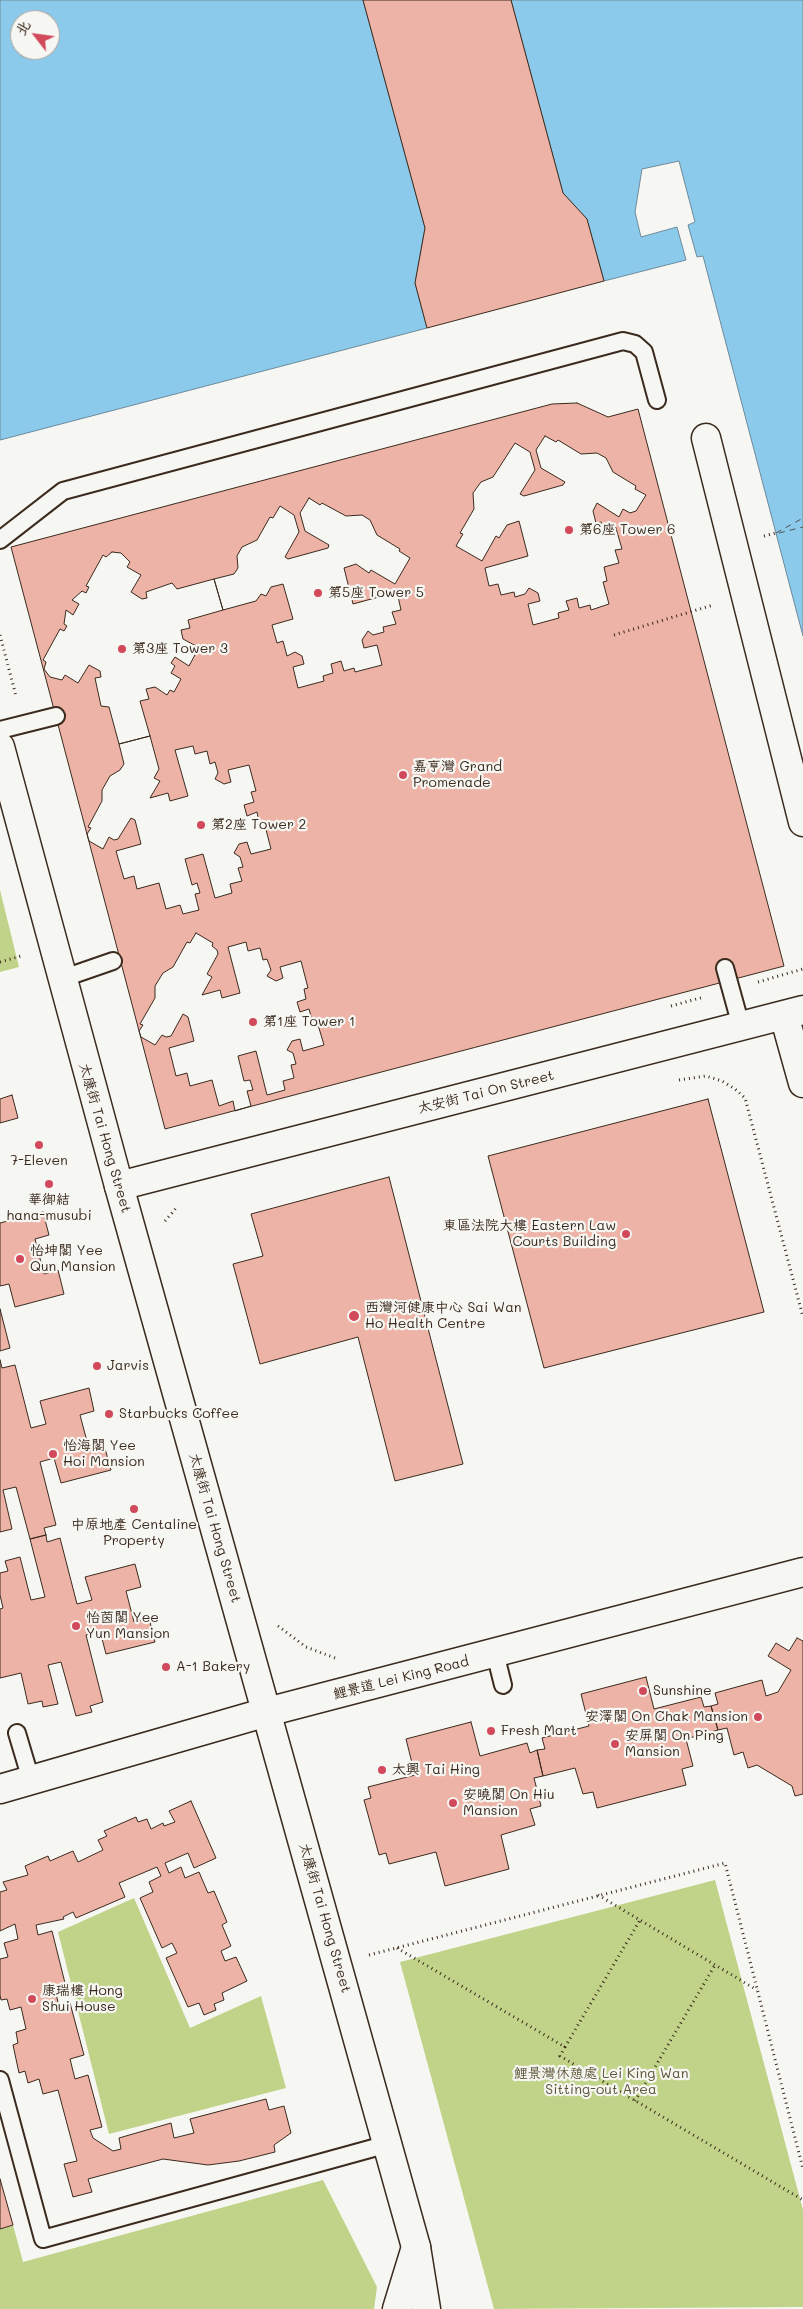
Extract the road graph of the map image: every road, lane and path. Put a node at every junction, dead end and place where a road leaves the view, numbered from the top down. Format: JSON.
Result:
{"nodes":[{"id":1,"x":657,"y":400,"type":"dead end"},
{"id":2,"x":706,"y":438,"type":"dead end"},
{"id":3,"x":0,"y":540,"type":"edge"},
{"id":4,"x":745,"y":595,"type":"junction"},
{"id":5,"x":614,"y":635,"type":"dead end"},
{"id":6,"x":56,"y":716,"type":"dead end"},
{"id":7,"x":0,"y":730,"type":"edge"},
{"id":8,"x":0,"y":747,"type":"edge"},
{"id":9,"x":803,"y":822,"type":"edge"},
{"id":10,"x":23,"y":955,"type":"dead end"},
{"id":11,"x":113,"y":961,"type":"dead end"},
{"id":12,"x":0,"y":962,"type":"edge"},
{"id":13,"x":725,"y":968,"type":"dead end"},
{"id":14,"x":803,"y":969,"type":"edge"},
{"id":15,"x":61,"y":979,"type":"junction"},
{"id":16,"x":731,"y":989,"type":"junction"},
{"id":17,"x":794,"y":1012,"type":"edge"},
{"id":18,"x":741,"y":1026,"type":"junction"},
{"id":19,"x":670,"y":1082,"type":"dead end"},
{"id":20,"x":803,"y":1083,"type":"edge"},
{"id":21,"x":119,"y":1186,"type":"junction"},
{"id":22,"x":182,"y":1202,"type":"dead end"},
{"id":23,"x":163,"y":1225,"type":"dead end"},
{"id":24,"x":803,"y":1317,"type":"edge"},
{"id":25,"x":803,"y":1572,"type":"edge"},
{"id":26,"x":495,"y":1653,"type":"junction"},
{"id":27,"x":503,"y":1685,"type":"dead end"},
{"id":28,"x":267,"y":1712,"type":"junction"},
{"id":29,"x":17,"y":1733,"type":"dead end"},
{"id":30,"x":31,"y":1780,"type":"junction"},
{"id":31,"x":0,"y":1788,"type":"edge"},
{"id":32,"x":598,"y":1896,"type":"junction"},
{"id":33,"x":640,"y":1920,"type":"junction"},
{"id":34,"x":397,"y":1948,"type":"junction"},
{"id":35,"x":362,"y":1957,"type":"dead end"},
{"id":36,"x":715,"y":1965,"type":"junction"},
{"id":37,"x":758,"y":1990,"type":"junction"},
{"id":38,"x":565,"y":2047,"type":"junction"},
{"id":39,"x":0,"y":2080,"type":"edge"},
{"id":40,"x":636,"y":2101,"type":"junction"},
{"id":41,"x":388,"y":2144,"type":"junction"},
{"id":42,"x":803,"y":2169,"type":"edge"},
{"id":43,"x":803,"y":2200,"type":"edge"},
{"id":44,"x":416,"y":2247,"type":"junction"},
{"id":45,"x":397,"y":2309,"type":"edge"},
{"id":46,"x":426,"y":2309,"type":"edge"}],
"edges":[{"from":1,"to":3,"type":"lane"},
{"from":2,"to":4,"type":"main road"},
{"from":4,"to":5,"type":"path"},
{"from":4,"to":9,"type":"main road"},
{"from":6,"to":7,"type":"lane"},
{"from":8,"to":15,"type":"main road","name":"太康街 Tai Hong Street"},
{"from":10,"to":12,"type":"path"},
{"from":11,"to":15,"type":"lane"},
{"from":13,"to":16,"type":"lane"},
{"from":14,"to":16,"type":"path"},
{"from":15,"to":21,"type":"main road","name":"太康街 Tai Hong Street"},
{"from":16,"to":18,"type":"lane"},
{"from":17,"to":18,"type":"main road","name":"太安街 Tai On Street"},
{"from":17,"to":20,"type":"main road","name":"太安街 Tai On Street"},
{"from":18,"to":21,"type":"main road","name":"太安街 Tai On Street"},
{"from":19,"to":24,"type":"path"},
{"from":21,"to":28,"type":"main road","name":"太康街 Tai Hong Street"},
{"from":22,"to":23,"type":"path"},
{"from":25,"to":26,"type":"main road","name":"鯉景道 Lei King Road"},
{"from":26,"to":27,"type":"lane"},
{"from":26,"to":28,"type":"main road","name":"鯉景道 Lei King Road"},
{"from":28,"to":30,"type":"main road","name":"鯉景道 Lei King Road"},
{"from":28,"to":41,"type":"main road","name":"太康街 Tai Hong Street"},
{"from":29,"to":30,"type":"lane"},
{"from":30,"to":31,"type":"main road","name":"鯉景道 Lei King Road"},
{"from":32,"to":33,"type":"path"},
{"from":32,"to":34,"type":"path"},
{"from":32,"to":37,"type":"path"},
{"from":33,"to":36,"type":"path"},
{"from":33,"to":38,"type":"path"},
{"from":34,"to":35,"type":"path"},
{"from":34,"to":38,"type":"path"},
{"from":36,"to":37,"type":"path"},
{"from":36,"to":40,"type":"path"},
{"from":37,"to":42,"type":"path"},
{"from":38,"to":40,"type":"path"},
{"from":39,"to":41,"type":"lane"},
{"from":40,"to":43,"type":"path"},
{"from":41,"to":44,"type":"main road","name":"太康街 Tai Hong Street"},
{"from":44,"to":45,"type":"main road"},
{"from":44,"to":46,"type":"main road","name":"太康街 Tai Hong Street"}]}
